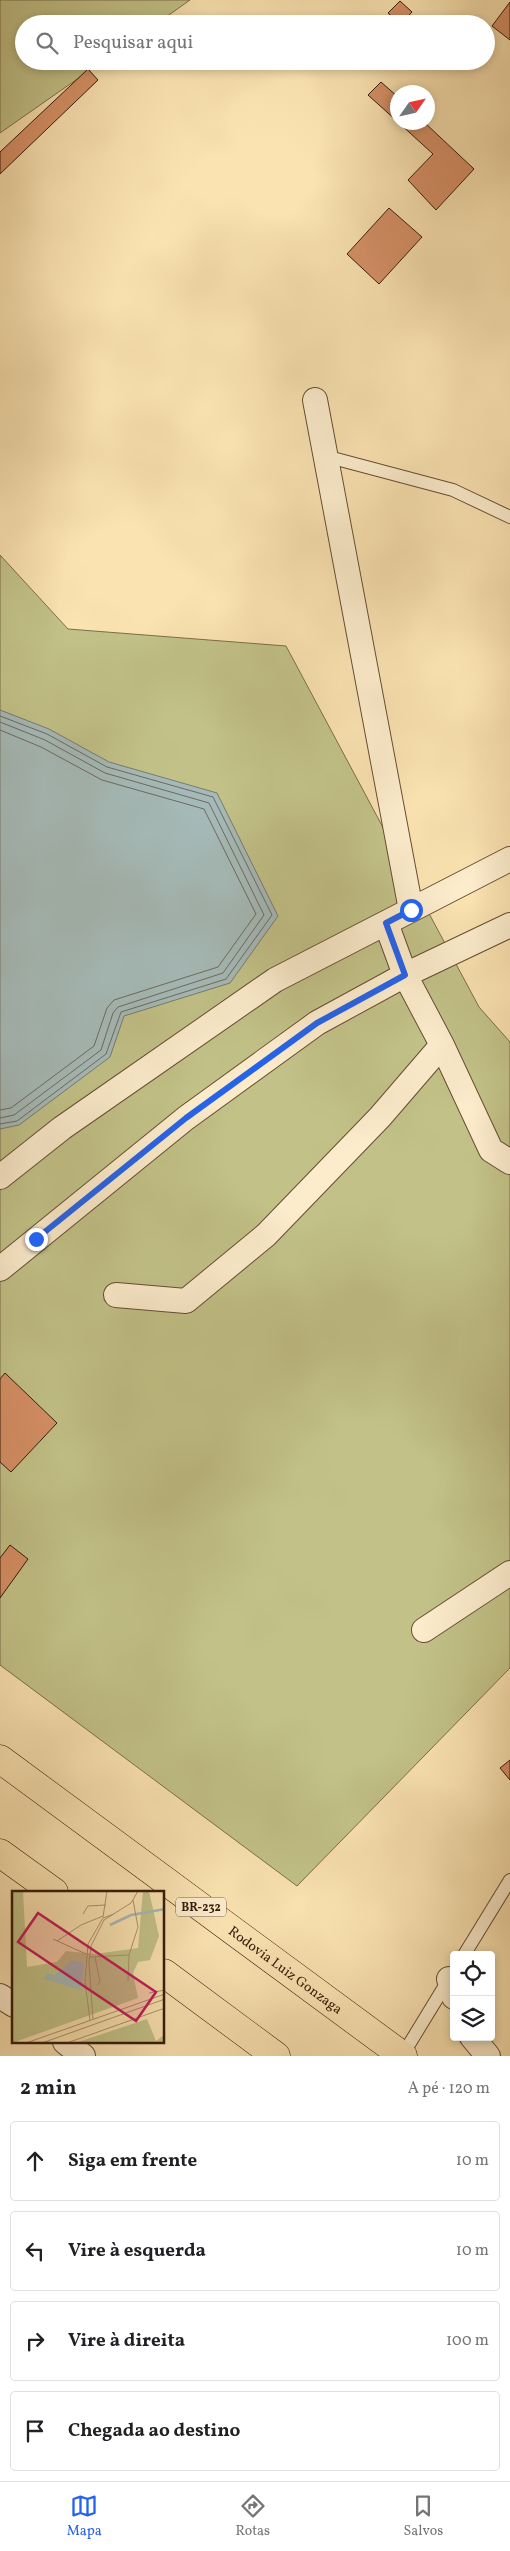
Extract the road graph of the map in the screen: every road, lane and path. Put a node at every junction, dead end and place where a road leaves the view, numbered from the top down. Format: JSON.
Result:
{"nodes":[{"id":1,"x":315,"y":400,"type":"dead end"},
{"id":2,"x":326,"y":456,"type":"junction"},
{"id":3,"x":510,"y":517,"type":"edge"},
{"id":4,"x":510,"y":859,"type":"edge"},
{"id":5,"x":411,"y":910,"type":"junction"},
{"id":6,"x":386,"y":923,"type":"junction"},
{"id":7,"x":510,"y":925,"type":"edge"},
{"id":8,"x":405,"y":975,"type":"junction"},
{"id":9,"x":442,"y":1045,"type":"junction"},
{"id":10,"x":510,"y":1162,"type":"edge"},
{"id":11,"x":0,"y":1177,"type":"edge"},
{"id":12,"x":0,"y":1269,"type":"edge"},
{"id":13,"x":116,"y":1295,"type":"dead end"},
{"id":14,"x":510,"y":1573,"type":"edge"},
{"id":15,"x":424,"y":1630,"type":"dead end"},
{"id":16,"x":0,"y":1759,"type":"edge"},
{"id":17,"x":0,"y":1853,"type":"edge"},
{"id":18,"x":510,"y":1880,"type":"edge"},
{"id":19,"x":53,"y":1891,"type":"edge"},
{"id":20,"x":466,"y":1951,"type":"edge"},
{"id":21,"x":165,"y":1974,"type":"edge"},
{"id":22,"x":450,"y":1985,"type":"edge"},
{"id":23,"x":0,"y":1996,"type":"edge"},
{"id":24,"x":12,"y":2005,"type":"edge"},
{"id":25,"x":475,"y":2041,"type":"edge"},
{"id":26,"x":68,"y":2044,"type":"edge"},
{"id":27,"x":83,"y":2056,"type":"edge"},
{"id":28,"x":276,"y":2056,"type":"edge"},
{"id":29,"x":402,"y":2056,"type":"edge"},
{"id":30,"x":488,"y":2056,"type":"edge"}],
"edges":[{"from":1,"to":2,"type":"street"},
{"from":2,"to":3,"type":"lane"},
{"from":2,"to":5,"type":"street"},
{"from":4,"to":5,"type":"street"},
{"from":5,"to":6,"type":"street"},
{"from":6,"to":8,"type":"street"},
{"from":6,"to":11,"type":"street"},
{"from":7,"to":8,"type":"street"},
{"from":8,"to":9,"type":"street"},
{"from":8,"to":12,"type":"street"},
{"from":9,"to":10,"type":"street"},
{"from":9,"to":13,"type":"street"},
{"from":14,"to":15,"type":"street"},
{"from":16,"to":29,"type":"highway","name":"Rodovia Luiz Gonzaga","number":"BR-232"},
{"from":17,"to":19,"type":"highway"},
{"from":18,"to":20,"type":"lane"},
{"from":21,"to":28,"type":"highway"},
{"from":22,"to":29,"type":"lane"},
{"from":23,"to":24,"type":"street"},
{"from":25,"to":30,"type":"street"},
{"from":26,"to":27,"type":"street"}]}
